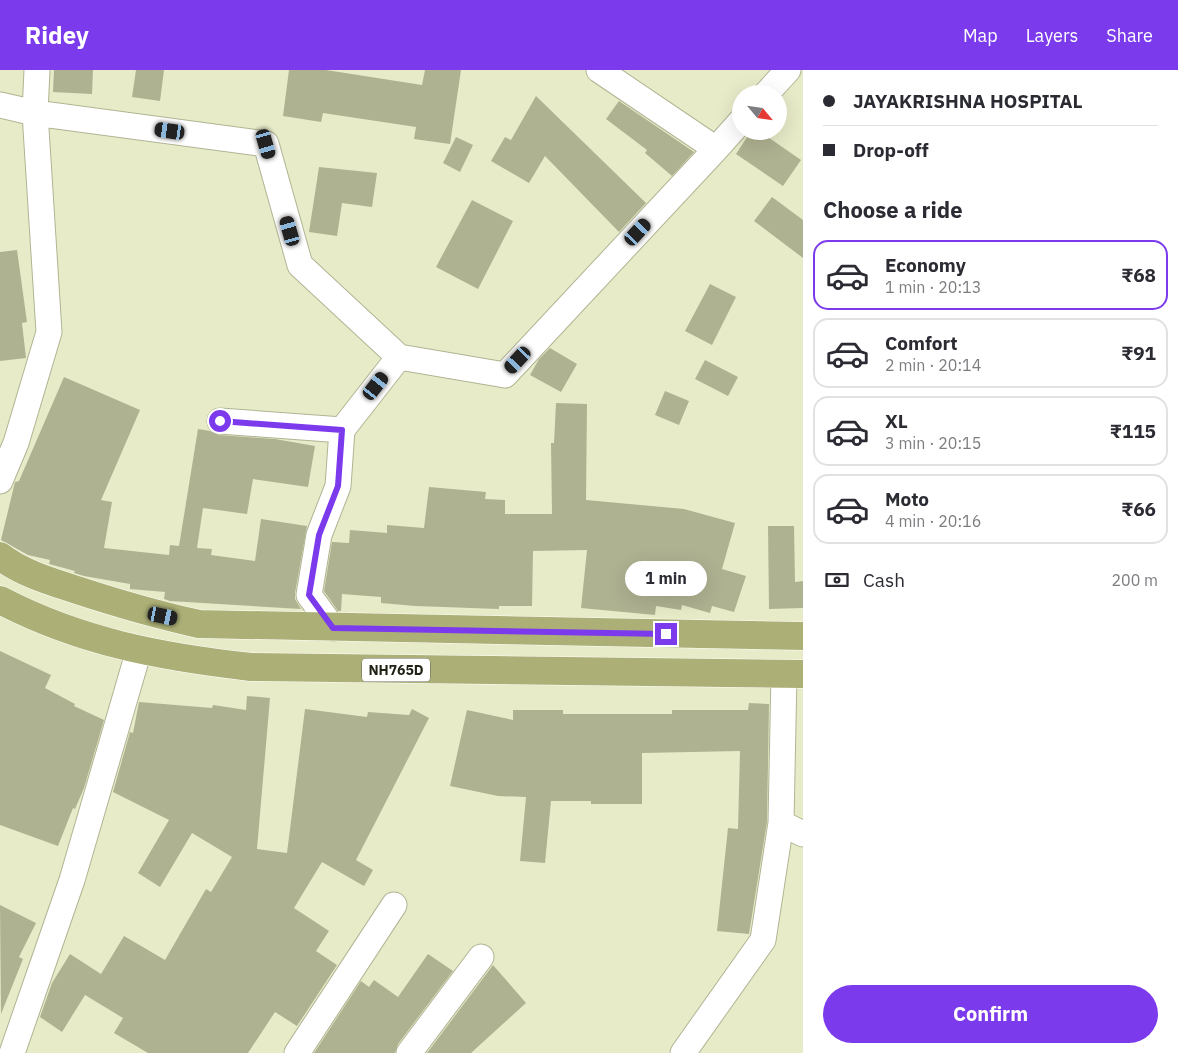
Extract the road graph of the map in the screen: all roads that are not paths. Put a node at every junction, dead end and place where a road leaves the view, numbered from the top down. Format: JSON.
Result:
{"nodes":[{"id":1,"x":37,"y":70,"type":"edge"},
{"id":2,"x":599,"y":70,"type":"edge"},
{"id":3,"x":788,"y":70,"type":"edge"},
{"id":4,"x":774,"y":85,"type":"edge"},
{"id":5,"x":0,"y":105,"type":"edge"},
{"id":6,"x":35,"y":113,"type":"junction"},
{"id":7,"x":732,"y":131,"type":"edge"},
{"id":8,"x":716,"y":148,"type":"junction"},
{"id":9,"x":398,"y":357,"type":"junction"},
{"id":10,"x":220,"y":421,"type":"dead end"},
{"id":11,"x":342,"y":430,"type":"junction"},
{"id":12,"x":0,"y":481,"type":"edge"},
{"id":13,"x":0,"y":556,"type":"edge"},
{"id":14,"x":0,"y":600,"type":"edge"},
{"id":15,"x":333,"y":628,"type":"junction"},
{"id":16,"x":803,"y":636,"type":"edge"},
{"id":17,"x":139,"y":650,"type":"junction"},
{"id":18,"x":794,"y":674,"type":"edge"},
{"id":19,"x":781,"y":823,"type":"junction"},
{"id":20,"x":803,"y":834,"type":"edge"},
{"id":21,"x":394,"y":905,"type":"dead end"},
{"id":22,"x":481,"y":957,"type":"dead end"},
{"id":23,"x":12,"y":1053,"type":"edge"},
{"id":24,"x":297,"y":1053,"type":"edge"},
{"id":25,"x":409,"y":1053,"type":"edge"},
{"id":26,"x":683,"y":1053,"type":"edge"}],
"edges":[{"from":1,"to":6,"type":"street"},
{"from":2,"to":8,"type":"street"},
{"from":3,"to":4,"type":"street"},
{"from":5,"to":6,"type":"street"},
{"from":6,"to":9,"type":"street"},
{"from":6,"to":12,"type":"street"},
{"from":7,"to":8,"type":"street"},
{"from":8,"to":9,"type":"street"},
{"from":9,"to":11,"type":"street"},
{"from":10,"to":11,"type":"street"},
{"from":11,"to":15,"type":"street"},
{"from":13,"to":15,"type":"highway"},
{"from":14,"to":17,"type":"highway","number":"NH765D"},
{"from":15,"to":16,"type":"highway"},
{"from":17,"to":18,"type":"highway","number":"NH765D"},
{"from":17,"to":23,"type":"street"},
{"from":18,"to":19,"type":"street"},
{"from":19,"to":20,"type":"street"},
{"from":19,"to":26,"type":"street"},
{"from":21,"to":24,"type":"street"},
{"from":22,"to":25,"type":"street"}]}
